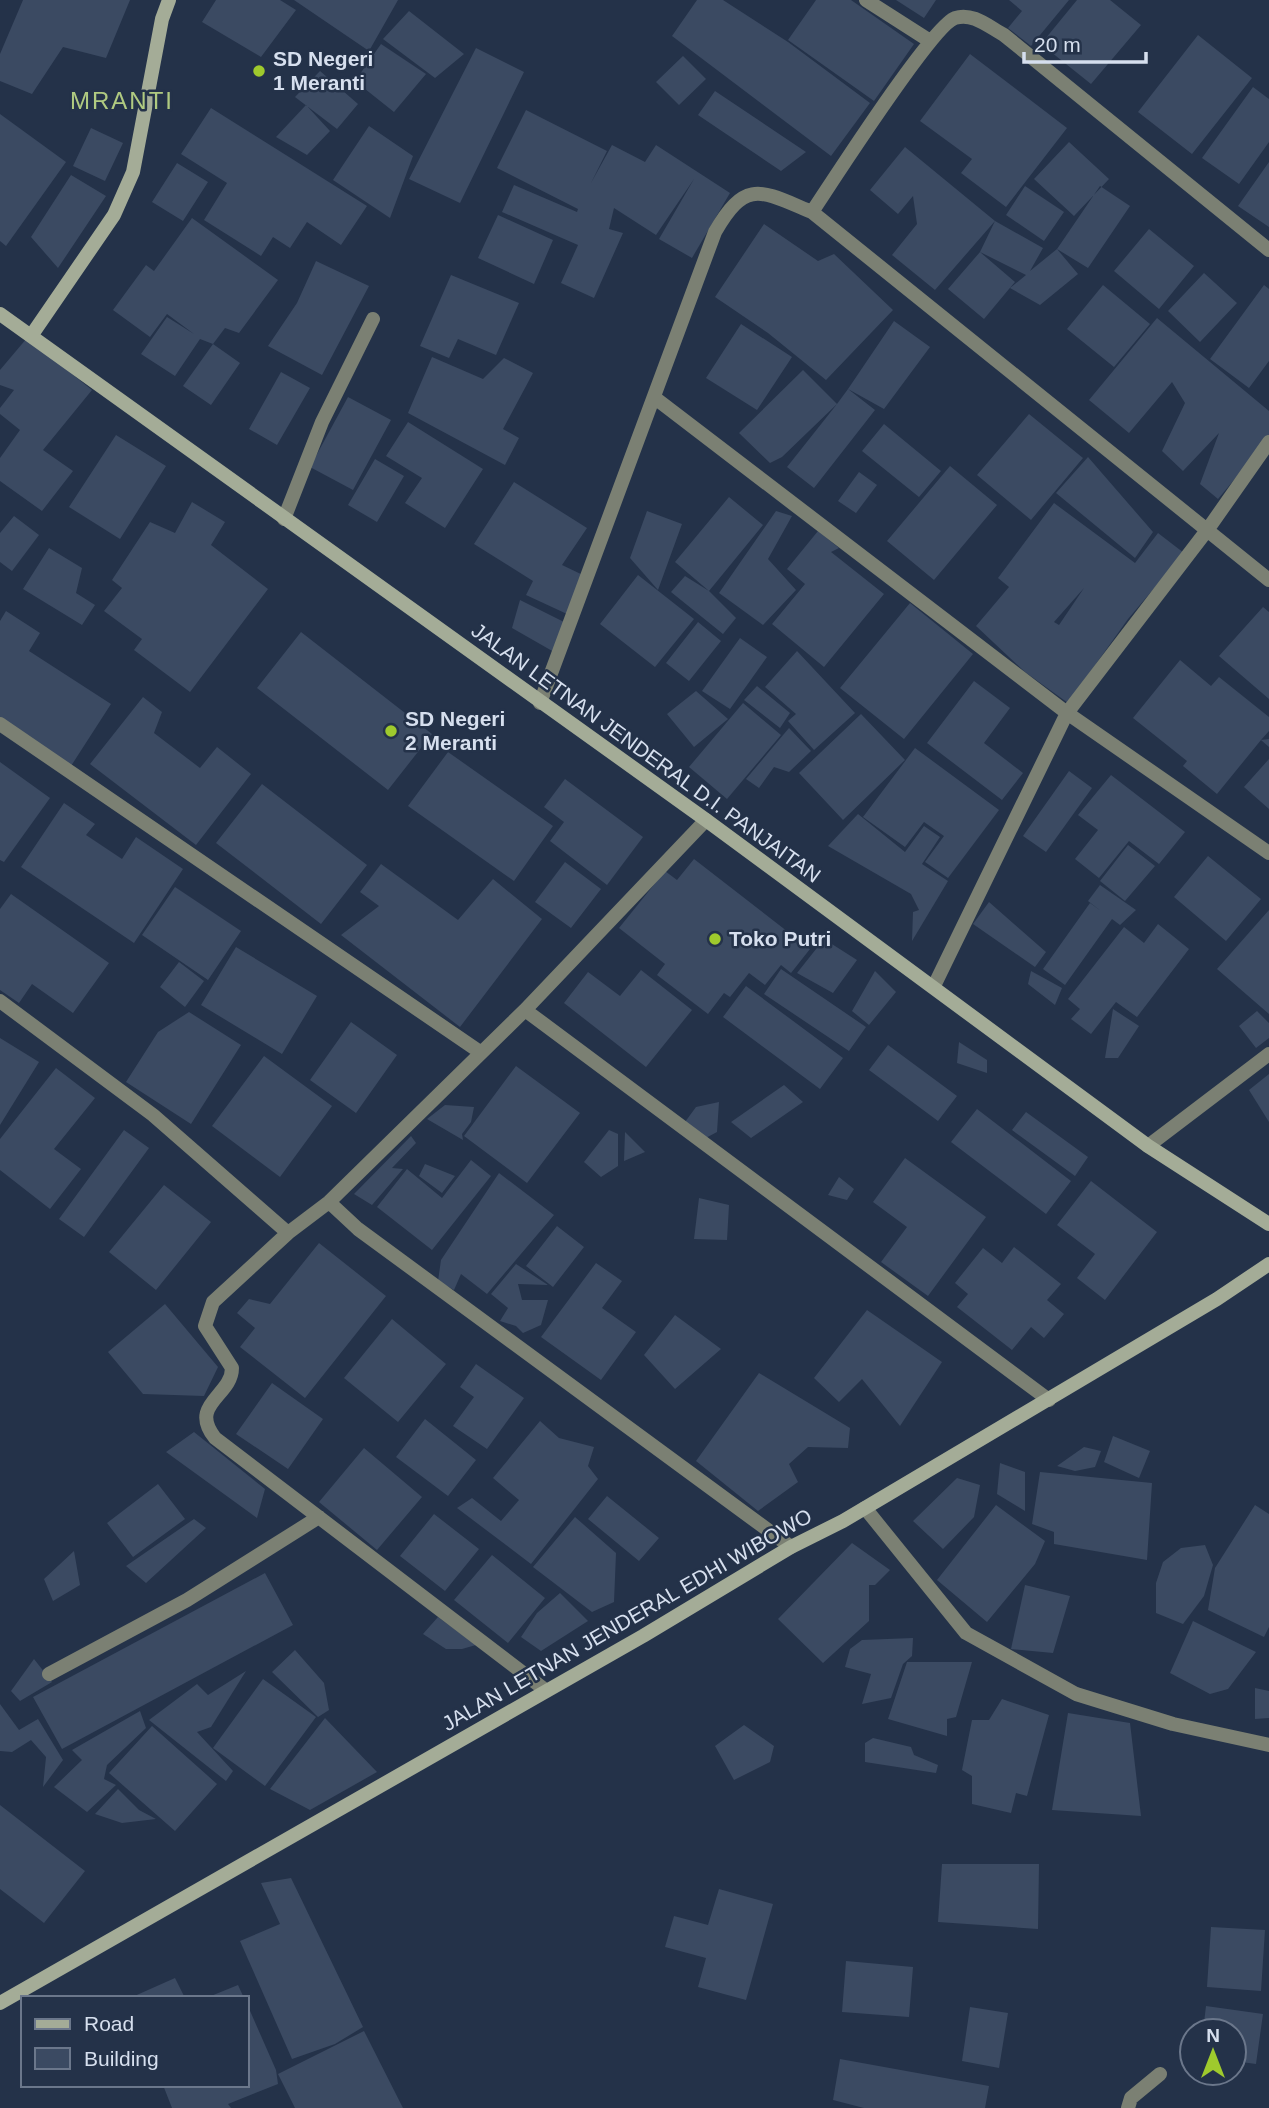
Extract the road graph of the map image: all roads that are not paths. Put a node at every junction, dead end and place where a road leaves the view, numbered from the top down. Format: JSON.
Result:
{"nodes":[{"id":1,"x":169,"y":0,"type":"edge"},
{"id":2,"x":866,"y":0,"type":"edge"},
{"id":3,"x":930,"y":41,"type":"junction"},
{"id":4,"x":812,"y":212,"type":"junction"},
{"id":5,"x":1269,"y":250,"type":"edge"},
{"id":6,"x":0,"y":314,"type":"edge"},
{"id":7,"x":373,"y":319,"type":"dead end"},
{"id":8,"x":31,"y":336,"type":"junction"},
{"id":9,"x":655,"y":398,"type":"junction"},
{"id":10,"x":1269,"y":442,"type":"edge"},
{"id":11,"x":285,"y":519,"type":"junction"},
{"id":12,"x":1208,"y":529,"type":"junction"},
{"id":13,"x":1269,"y":580,"type":"edge"},
{"id":14,"x":540,"y":703,"type":"junction"},
{"id":15,"x":1067,"y":713,"type":"junction"},
{"id":16,"x":0,"y":724,"type":"edge"},
{"id":17,"x":706,"y":820,"type":"junction"},
{"id":18,"x":1269,"y":853,"type":"edge"},
{"id":19,"x":934,"y":986,"type":"junction"},
{"id":20,"x":0,"y":1001,"type":"edge"},
{"id":21,"x":525,"y":1010,"type":"junction"},
{"id":22,"x":480,"y":1052,"type":"junction"},
{"id":23,"x":1269,"y":1054,"type":"edge"},
{"id":24,"x":1148,"y":1146,"type":"junction"},
{"id":25,"x":329,"y":1202,"type":"junction"},
{"id":26,"x":1269,"y":1224,"type":"edge"},
{"id":27,"x":288,"y":1233,"type":"junction"},
{"id":28,"x":1269,"y":1264,"type":"edge"},
{"id":29,"x":1049,"y":1400,"type":"junction"},
{"id":30,"x":864,"y":1508,"type":"junction"},
{"id":31,"x":319,"y":1517,"type":"junction"},
{"id":32,"x":791,"y":1547,"type":"junction"},
{"id":33,"x":49,"y":1674,"type":"dead end"},
{"id":34,"x":544,"y":1689,"type":"junction"},
{"id":35,"x":1269,"y":1745,"type":"edge"},
{"id":36,"x":0,"y":2003,"type":"edge"},
{"id":37,"x":1160,"y":2074,"type":"dead end"},
{"id":38,"x":1128,"y":2108,"type":"edge"}],
"edges":[{"from":1,"to":8,"type":"street"},
{"from":2,"to":3,"type":"street"},
{"from":3,"to":4,"type":"street"},
{"from":3,"to":5,"type":"street"},
{"from":4,"to":9,"type":"street"},
{"from":4,"to":12,"type":"street"},
{"from":6,"to":8,"type":"street","name":"JALAN LETNAN JENDERAL D.I. PANJAITAN"},
{"from":7,"to":11,"type":"street"},
{"from":8,"to":11,"type":"street","name":"JALAN LETNAN JENDERAL D.I. PANJAITAN"},
{"from":9,"to":14,"type":"street"},
{"from":9,"to":15,"type":"street"},
{"from":10,"to":12,"type":"street"},
{"from":11,"to":14,"type":"street","name":"JALAN LETNAN JENDERAL D.I. PANJAITAN"},
{"from":12,"to":13,"type":"street"},
{"from":12,"to":15,"type":"street"},
{"from":14,"to":17,"type":"street","name":"JALAN LETNAN JENDERAL D.I. PANJAITAN"},
{"from":15,"to":18,"type":"street"},
{"from":15,"to":19,"type":"street"},
{"from":16,"to":22,"type":"street"},
{"from":17,"to":19,"type":"street","name":"JALAN LETNAN JENDERAL D.I. PANJAITAN"},
{"from":17,"to":21,"type":"street"},
{"from":19,"to":24,"type":"street","name":"JALAN LETNAN JENDERAL D.I. PANJAITAN"},
{"from":20,"to":27,"type":"street"},
{"from":21,"to":22,"type":"street"},
{"from":21,"to":29,"type":"street"},
{"from":22,"to":25,"type":"street"},
{"from":23,"to":24,"type":"street"},
{"from":24,"to":26,"type":"street","name":"JALAN LETNAN JENDERAL D.I. PANJAITAN"},
{"from":25,"to":27,"type":"street"},
{"from":25,"to":32,"type":"street"},
{"from":27,"to":31,"type":"street"},
{"from":28,"to":29,"type":"street","name":"JALAN LETNAN JENDERAL EDHI WIBOWO"},
{"from":29,"to":30,"type":"street","name":"JALAN LETNAN JENDERAL EDHI WIBOWO"},
{"from":30,"to":32,"type":"street","name":"JALAN LETNAN JENDERAL EDHI WIBOWO"},
{"from":30,"to":35,"type":"street"},
{"from":31,"to":33,"type":"street"},
{"from":31,"to":34,"type":"street"},
{"from":32,"to":34,"type":"street","name":"JALAN LETNAN JENDERAL EDHI WIBOWO"},
{"from":34,"to":36,"type":"street","name":"JALAN LETNAN JENDERAL EDHI WIBOWO"},
{"from":37,"to":38,"type":"street"}]}
